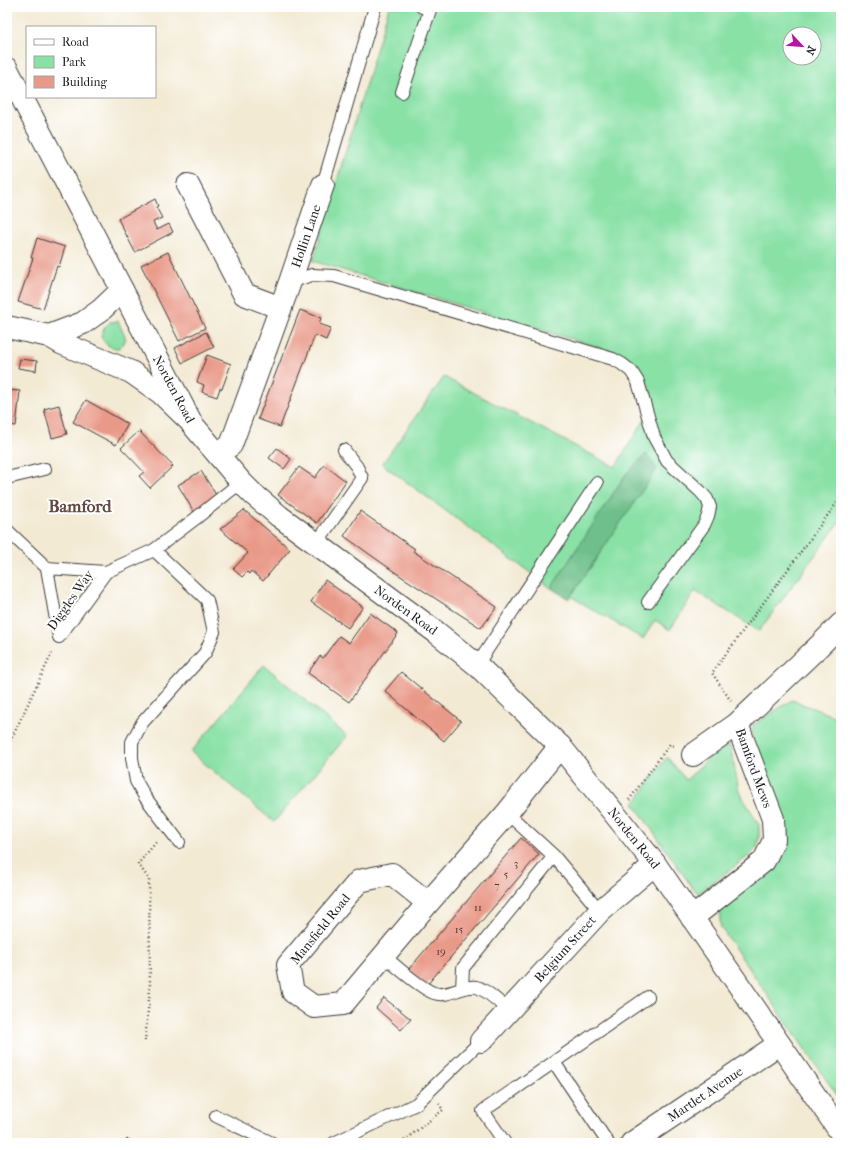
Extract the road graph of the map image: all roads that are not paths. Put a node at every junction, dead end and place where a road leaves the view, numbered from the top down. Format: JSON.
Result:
{"nodes":[{"id":1,"x":375,"y":7,"type":"edge"},
{"id":2,"x":422,"y":7,"type":"edge"},
{"id":3,"x":7,"y":69,"type":"edge"},
{"id":4,"x":402,"y":92,"type":"dead end"},
{"id":5,"x":188,"y":185,"type":"dead end"},
{"id":6,"x":323,"y":185,"type":"joint"},
{"id":7,"x":290,"y":282,"type":"junction"},
{"id":8,"x":122,"y":290,"type":"junction"},
{"id":9,"x":281,"y":308,"type":"junction"},
{"id":10,"x":7,"y":327,"type":"edge"},
{"id":11,"x":49,"y":336,"type":"junction"},
{"id":12,"x":192,"y":424,"type":"junction"},
{"id":13,"x":344,"y":450,"type":"dead end"},
{"id":14,"x":218,"y":454,"type":"junction"},
{"id":15,"x":45,"y":469,"type":"dead end"},
{"id":16,"x":7,"y":478,"type":"edge"},
{"id":17,"x":241,"y":482,"type":"junction"},
{"id":18,"x":596,"y":483,"type":"dead end"},
{"id":19,"x":7,"y":530,"type":"edge"},
{"id":20,"x":316,"y":544,"type":"junction"},
{"id":21,"x":154,"y":550,"type":"junction"},
{"id":22,"x":47,"y":568,"type":"junction"},
{"id":23,"x":106,"y":572,"type":"junction"},
{"id":24,"x":648,"y":602,"type":"dead end"},
{"id":25,"x":841,"y":624,"type":"edge"},
{"id":26,"x":477,"y":665,"type":"junction"},
{"id":27,"x":740,"y":721,"type":"junction"},
{"id":28,"x":560,"y":746,"type":"junction"},
{"id":29,"x":693,"y":755,"type":"road end"},
{"id":30,"x":507,"y":813,"type":"junction"},
{"id":31,"x":179,"y":842,"type":"dead end"},
{"id":32,"x":554,"y":856,"type":"junction"},
{"id":33,"x":655,"y":864,"type":"junction"},
{"id":34,"x":428,"y":902,"type":"junction"},
{"id":35,"x":600,"y":911,"type":"junction"},
{"id":36,"x":692,"y":918,"type":"junction"},
{"id":37,"x":384,"y":956,"type":"junction"},
{"id":38,"x":462,"y":989,"type":"junction"},
{"id":39,"x":648,"y":997,"type":"dead end"},
{"id":40,"x":509,"y":1011,"type":"junction"},
{"id":41,"x":480,"y":1041,"type":"joint"},
{"id":42,"x":779,"y":1044,"type":"junction"},
{"id":43,"x":554,"y":1062,"type":"junction"},
{"id":44,"x":216,"y":1116,"type":"dead end"},
{"id":45,"x":841,"y":1133,"type":"edge"},
{"id":46,"x":272,"y":1143,"type":"edge"},
{"id":47,"x":334,"y":1143,"type":"edge"},
{"id":48,"x":505,"y":1143,"type":"edge"},
{"id":49,"x":608,"y":1143,"type":"edge"},
{"id":50,"x":632,"y":1143,"type":"edge"}],
"edges":[{"from":1,"to":6,"type":"lane","name":"Hollin Lane"},
{"from":2,"to":4,"type":"lane"},
{"from":3,"to":8,"type":"street","name":"Norden Road"},
{"from":5,"to":9,"type":"street"},
{"from":6,"to":7,"type":"street","name":"Hollin Lane"},
{"from":7,"to":9,"type":"street","name":"Hollin Lane"},
{"from":7,"to":24,"type":"lane"},
{"from":8,"to":11,"type":"street"},
{"from":8,"to":12,"type":"street","name":"Norden Road"},
{"from":9,"to":14,"type":"street","name":"Hollin Lane"},
{"from":10,"to":11,"type":"street"},
{"from":11,"to":12,"type":"street"},
{"from":12,"to":14,"type":"street","name":"Norden Road"},
{"from":13,"to":20,"type":"lane"},
{"from":14,"to":17,"type":"street","name":"Norden Road"},
{"from":15,"to":16,"type":"lane"},
{"from":17,"to":20,"type":"street","name":"Norden Road"},
{"from":17,"to":21,"type":"lane","name":"Diggles Way"},
{"from":18,"to":26,"type":"lane"},
{"from":19,"to":22,"type":"lane"},
{"from":20,"to":26,"type":"street","name":"Norden Road"},
{"from":21,"to":23,"type":"lane","name":"Diggles Way"},
{"from":21,"to":31,"type":"lane"},
{"from":22,"to":23,"type":"lane"},
{"from":22,"to":23,"type":"lane","name":"Diggles Way"},
{"from":25,"to":27,"type":"street","name":"Bamford Mews"},
{"from":26,"to":28,"type":"street","name":"Norden Road"},
{"from":27,"to":29,"type":"street"},
{"from":27,"to":36,"type":"street","name":"Bamford Mews"},
{"from":28,"to":30,"type":"street","name":"Mansfield Road"},
{"from":28,"to":33,"type":"street","name":"Norden Road"},
{"from":30,"to":32,"type":"lane"},
{"from":30,"to":34,"type":"street","name":"Mansfield Road"},
{"from":32,"to":35,"type":"lane"},
{"from":32,"to":38,"type":"lane"},
{"from":33,"to":35,"type":"street","name":"Belgium Street"},
{"from":33,"to":36,"type":"street","name":"Norden Road"},
{"from":34,"to":37,"type":"street","name":"Mansfield Road"},
{"from":34,"to":37,"type":"street","name":"Mansfield Road"},
{"from":35,"to":40,"type":"street","name":"Belgium Street"},
{"from":36,"to":42,"type":"street","name":"Norden Road"},
{"from":37,"to":38,"type":"lane"},
{"from":38,"to":40,"type":"lane"},
{"from":39,"to":43,"type":"lane"},
{"from":40,"to":41,"type":"street","name":"Belgium Street"},
{"from":41,"to":47,"type":"lane"},
{"from":42,"to":45,"type":"street","name":"Norden Road"},
{"from":42,"to":50,"type":"street","name":"Martlet Avenue"},
{"from":43,"to":48,"type":"lane"},
{"from":43,"to":49,"type":"lane"},
{"from":44,"to":46,"type":"lane"}]}
